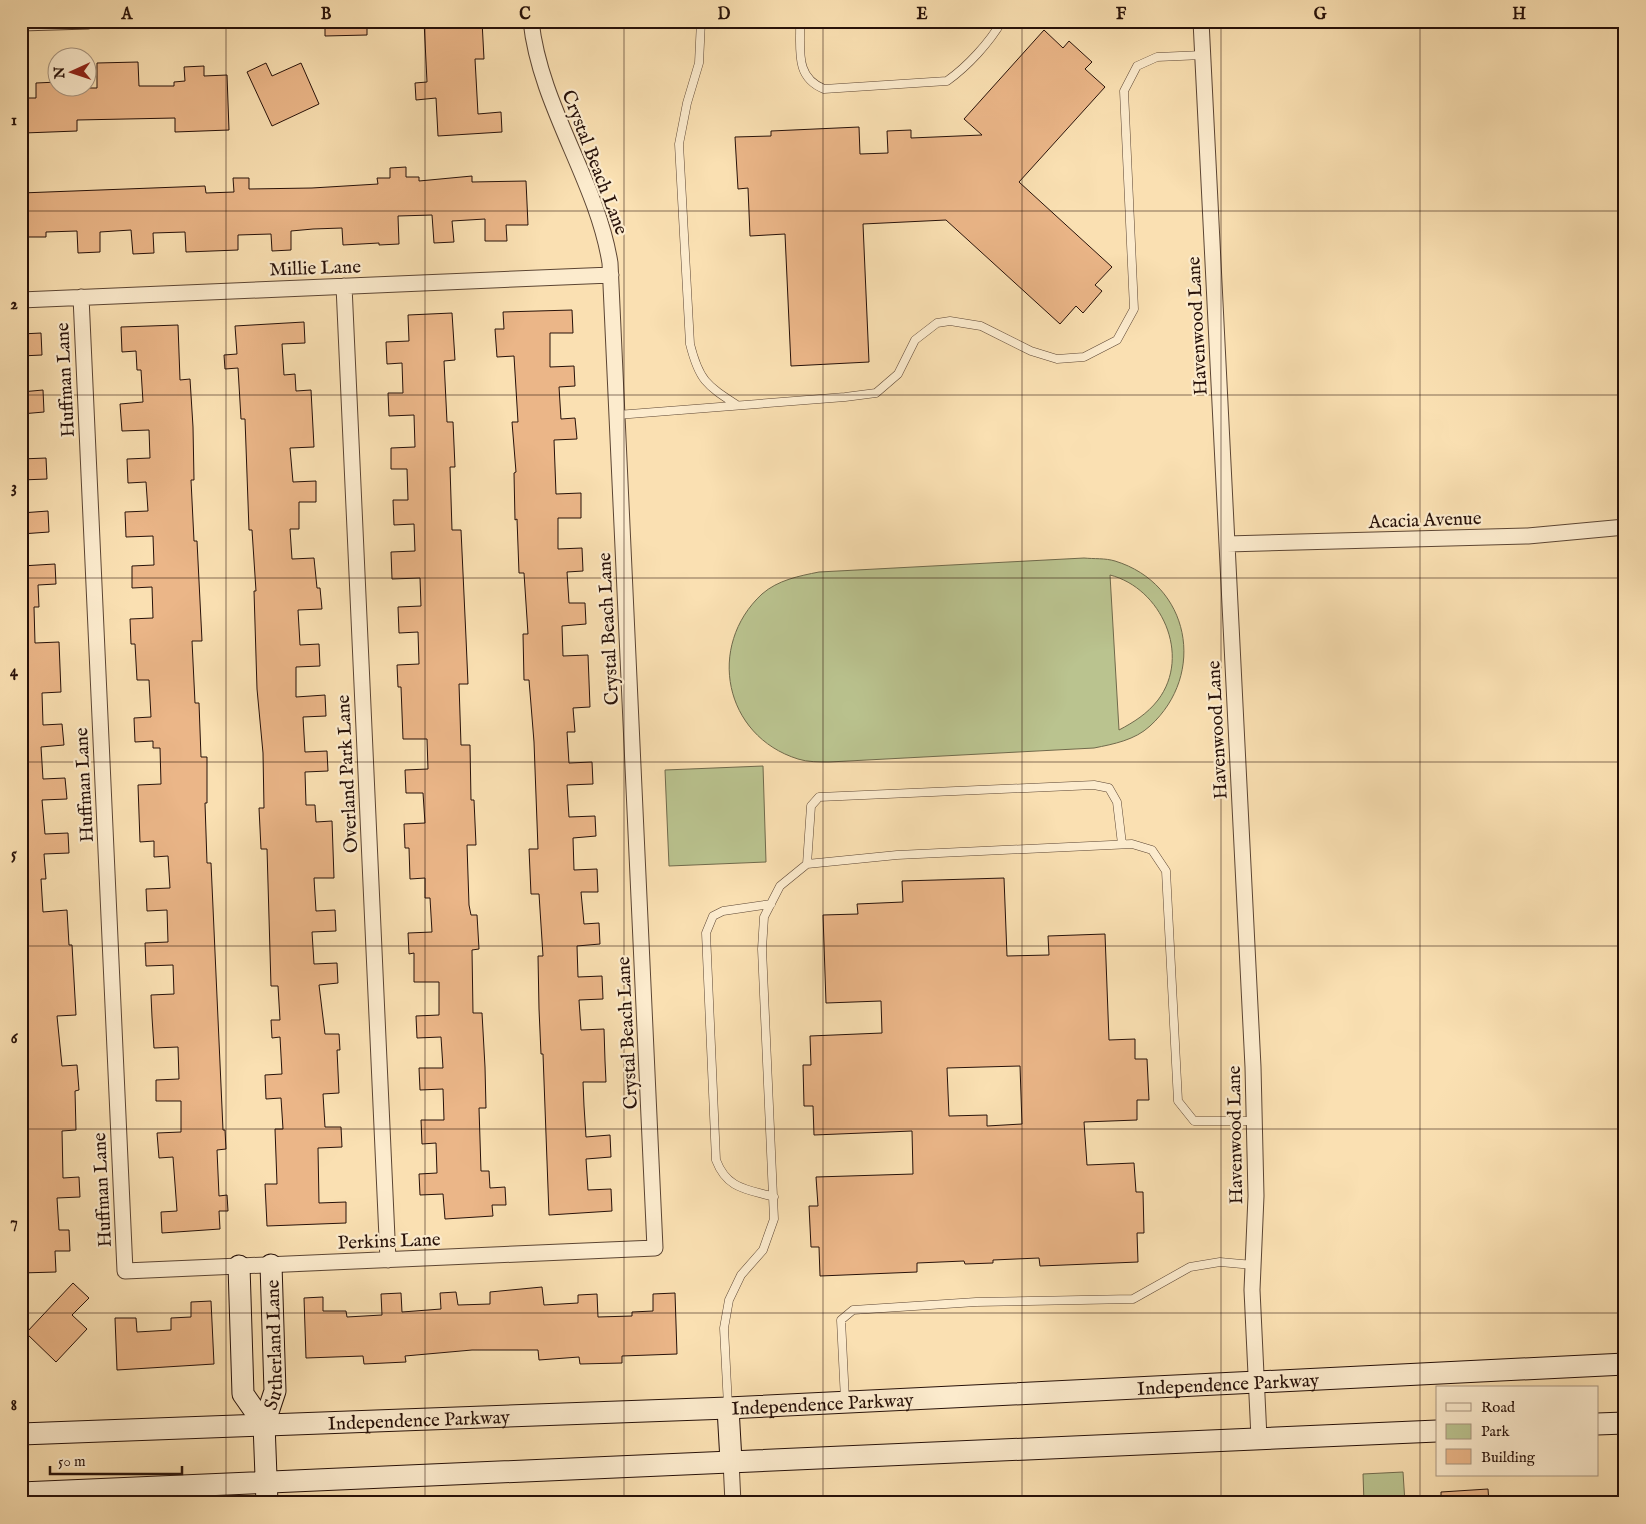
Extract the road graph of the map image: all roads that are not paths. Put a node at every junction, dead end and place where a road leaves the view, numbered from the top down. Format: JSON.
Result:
{"nodes":[{"id":1,"x":88,"y":21,"type":"edge"},
{"id":2,"x":531,"y":21,"type":"edge"},
{"id":3,"x":701,"y":21,"type":"edge"},
{"id":4,"x":800,"y":21,"type":"edge"},
{"id":5,"x":1002,"y":21,"type":"edge"},
{"id":6,"x":1202,"y":21,"type":"edge"},
{"id":7,"x":21,"y":23,"type":"edge"},
{"id":8,"x":1203,"y":55,"type":"junction"},
{"id":9,"x":611,"y":275,"type":"junction"},
{"id":10,"x":344,"y":286,"type":"junction"},
{"id":11,"x":80,"y":297,"type":"junction"},
{"id":12,"x":21,"y":300,"type":"edge"},
{"id":13,"x":737,"y":405,"type":"junction"},
{"id":14,"x":617,"y":415,"type":"junction"},
{"id":15,"x":1625,"y":527,"type":"edge"},
{"id":16,"x":1227,"y":544,"type":"junction"},
{"id":17,"x":1122,"y":844,"type":"junction"},
{"id":18,"x":807,"y":864,"type":"junction"},
{"id":19,"x":771,"y":904,"type":"junction"},
{"id":20,"x":1254,"y":1121,"type":"junction"},
{"id":21,"x":774,"y":1197,"type":"junction"},
{"id":22,"x":656,"y":1248,"type":"joint"},
{"id":23,"x":388,"y":1260,"type":"junction"},
{"id":24,"x":271,"y":1264,"type":"junction"},
{"id":25,"x":1253,"y":1265,"type":"junction"},
{"id":26,"x":238,"y":1266,"type":"junction"},
{"id":27,"x":125,"y":1271,"type":"joint"},
{"id":28,"x":1625,"y":1364,"type":"edge"},
{"id":29,"x":1256,"y":1381,"type":"junction"},
{"id":30,"x":845,"y":1402,"type":"junction"},
{"id":31,"x":728,"y":1408,"type":"junction"},
{"id":32,"x":1625,"y":1423,"type":"edge"},
{"id":33,"x":264,"y":1424,"type":"junction"},
{"id":34,"x":1598,"y":1424,"type":"edge"},
{"id":35,"x":1436,"y":1431,"type":"edge"},
{"id":36,"x":21,"y":1434,"type":"edge"},
{"id":37,"x":1259,"y":1438,"type":"junction"},
{"id":38,"x":730,"y":1461,"type":"junction"},
{"id":39,"x":21,"y":1492,"type":"edge"},
{"id":40,"x":266,"y":1492,"type":"edge"},
{"id":41,"x":733,"y":1503,"type":"edge"}],
"edges":[{"from":1,"to":7,"type":"street"},
{"from":2,"to":9,"type":"street","name":"Crystal Beach Lane"},
{"from":3,"to":13,"type":"lane"},
{"from":4,"to":5,"type":"lane"},
{"from":6,"to":8,"type":"street","name":"Havenwood Lane"},
{"from":8,"to":13,"type":"lane"},
{"from":8,"to":16,"type":"street","name":"Havenwood Lane"},
{"from":9,"to":10,"type":"street","name":"Millie Lane"},
{"from":9,"to":14,"type":"street","name":"Crystal Beach Lane"},
{"from":10,"to":11,"type":"street","name":"Millie Lane"},
{"from":10,"to":23,"type":"street","name":"Overland Park Lane"},
{"from":11,"to":12,"type":"street","name":"Millie Lane"},
{"from":11,"to":27,"type":"street","name":"Huffman Lane"},
{"from":13,"to":14,"type":"lane"},
{"from":14,"to":22,"type":"street","name":"Crystal Beach Lane"},
{"from":15,"to":16,"type":"street","name":"Acacia Avenue"},
{"from":16,"to":20,"type":"street","name":"Havenwood Lane"},
{"from":17,"to":18,"type":"lane"},
{"from":17,"to":18,"type":"lane"},
{"from":17,"to":20,"type":"lane"},
{"from":18,"to":19,"type":"lane"},
{"from":19,"to":21,"type":"lane"},
{"from":19,"to":21,"type":"lane"},
{"from":20,"to":25,"type":"street","name":"Havenwood Lane"},
{"from":21,"to":31,"type":"lane"},
{"from":22,"to":23,"type":"street","name":"Perkins Lane"},
{"from":23,"to":24,"type":"street","name":"Perkins Lane"},
{"from":24,"to":26,"type":"street","name":"Perkins Lane"},
{"from":24,"to":33,"type":"main road","name":"Sutherland Lane"},
{"from":25,"to":29,"type":"street","name":"Havenwood Lane"},
{"from":25,"to":30,"type":"lane"},
{"from":26,"to":27,"type":"street","name":"Perkins Lane"},
{"from":26,"to":33,"type":"main road","name":"Sutherland Lane"},
{"from":28,"to":29,"type":"main road","name":"Independence Parkway"},
{"from":29,"to":30,"type":"main road","name":"Independence Parkway"},
{"from":29,"to":37,"type":"street","name":"Havenwood Lane"},
{"from":30,"to":31,"type":"main road","name":"Independence Parkway"},
{"from":31,"to":33,"type":"main road","name":"Independence Parkway"},
{"from":31,"to":38,"type":"main road"},
{"from":32,"to":34,"type":"main road"},
{"from":33,"to":36,"type":"main road","name":"Independence Parkway"},
{"from":33,"to":40,"type":"main road","name":"Sutherland Lane"},
{"from":35,"to":37,"type":"main road"},
{"from":37,"to":38,"type":"main road"},
{"from":38,"to":40,"type":"main road"},
{"from":38,"to":41,"type":"street"},
{"from":39,"to":40,"type":"main road"}]}
